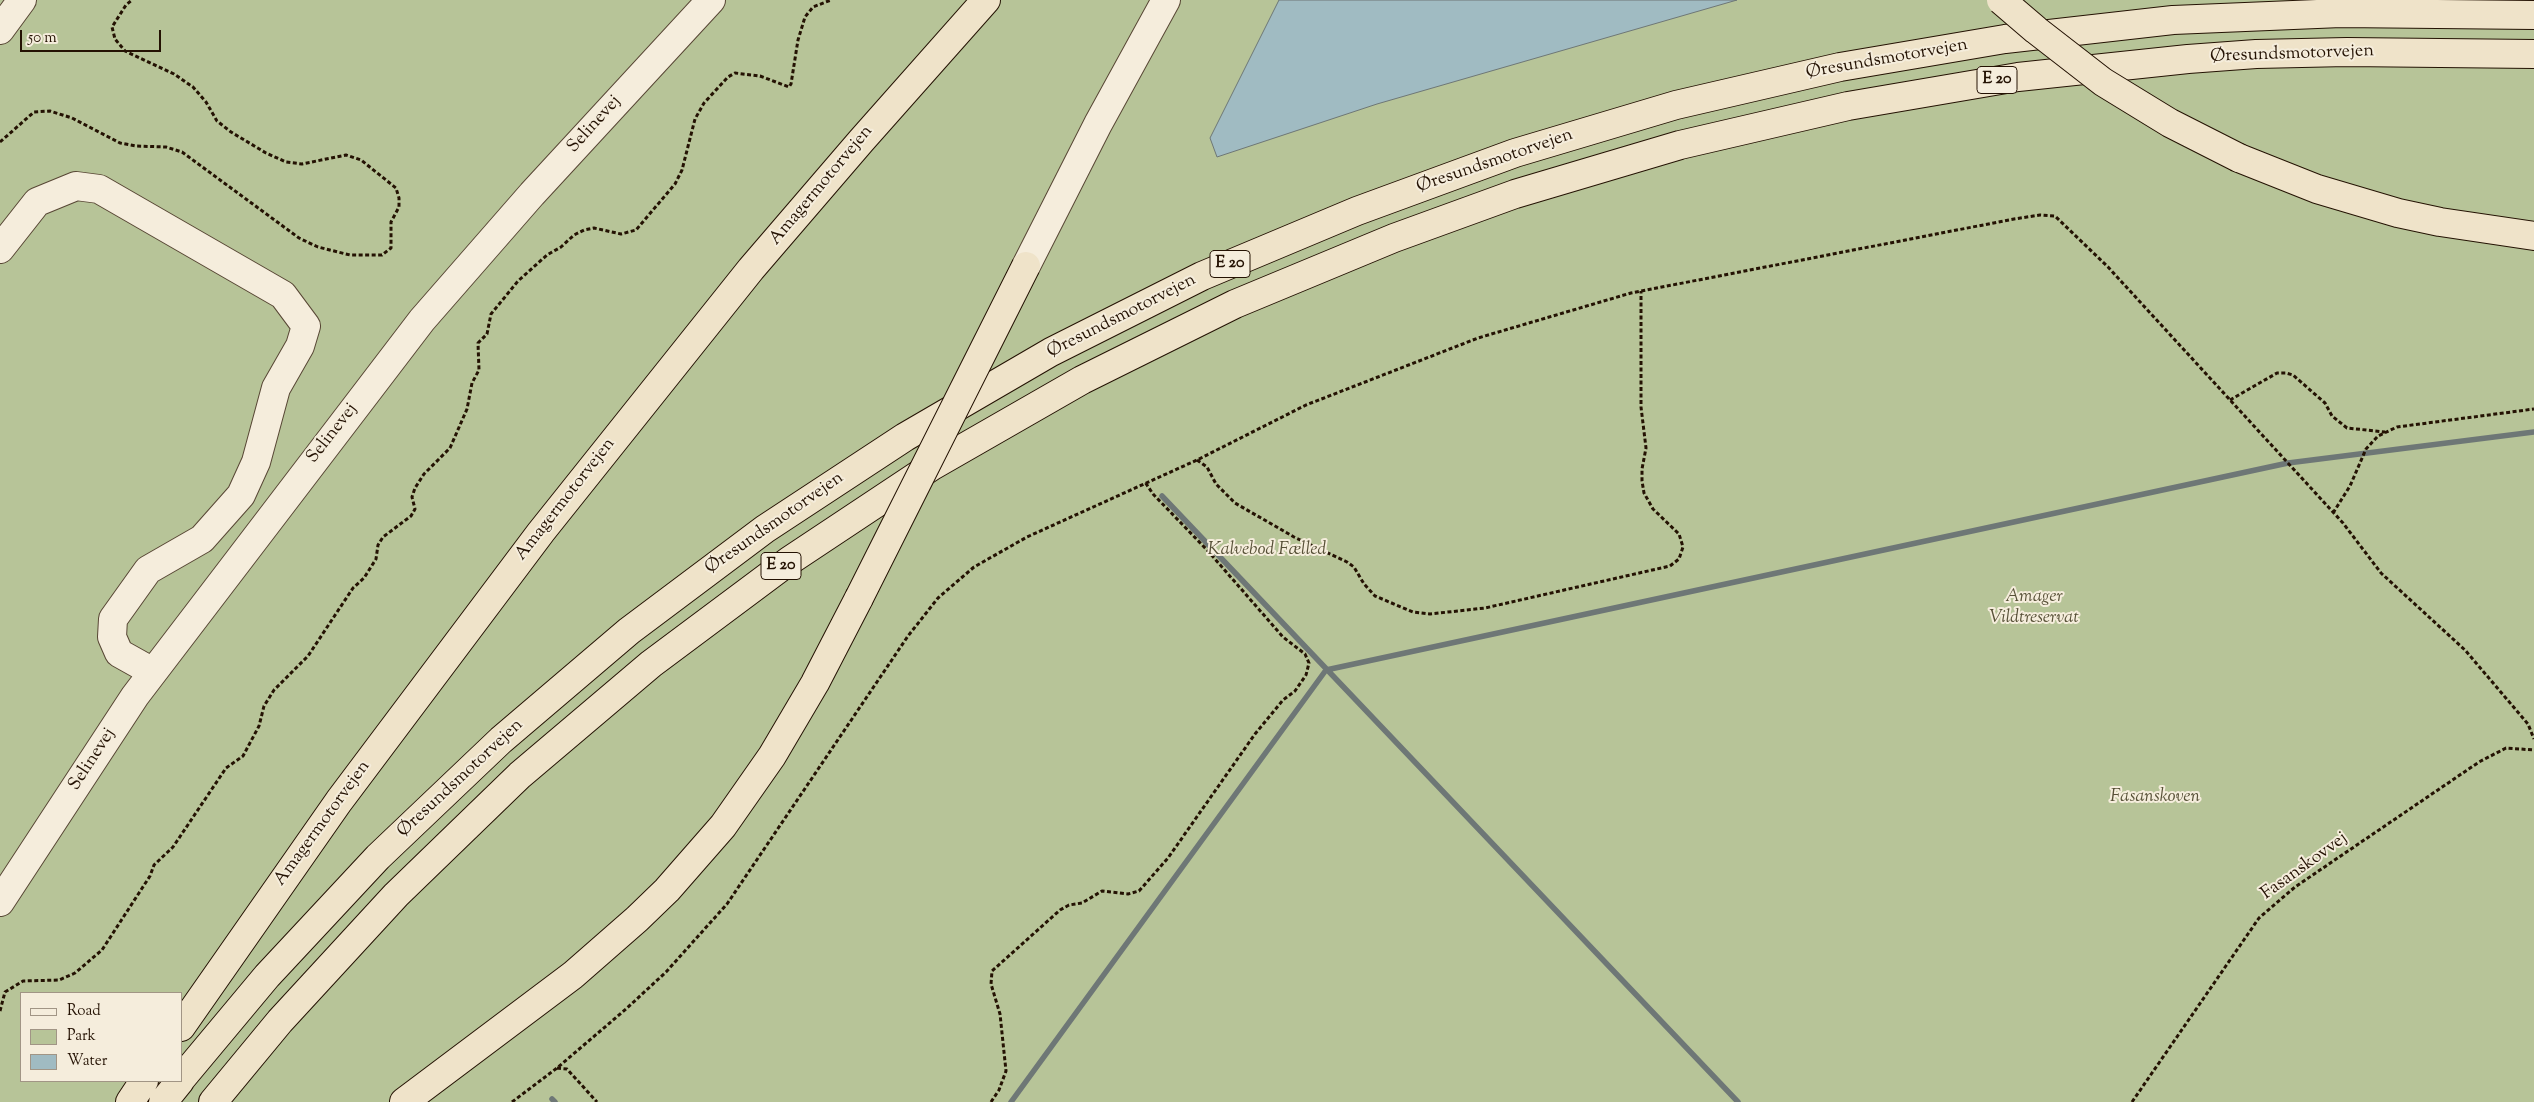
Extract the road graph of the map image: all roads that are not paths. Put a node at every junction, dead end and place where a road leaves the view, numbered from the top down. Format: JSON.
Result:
{"nodes":[{"id":1,"x":22,"y":0,"type":"edge"},
{"id":2,"x":711,"y":0,"type":"edge"},
{"id":3,"x":986,"y":0,"type":"edge"},
{"id":4,"x":1166,"y":0,"type":"edge"},
{"id":5,"x":2001,"y":0,"type":"edge"},
{"id":6,"x":2534,"y":15,"type":"edge"},
{"id":7,"x":0,"y":30,"type":"edge"},
{"id":8,"x":2534,"y":54,"type":"edge"},
{"id":9,"x":2534,"y":236,"type":"edge"},
{"id":10,"x":0,"y":249,"type":"edge"},
{"id":11,"x":1026,"y":266,"type":"joint"},
{"id":12,"x":153,"y":672,"type":"junction"},
{"id":13,"x":0,"y":902,"type":"edge"},
{"id":14,"x":182,"y":1026,"type":"edge"},
{"id":15,"x":182,"y":1079,"type":"edge"},
{"id":16,"x":143,"y":1082,"type":"edge"},
{"id":17,"x":179,"y":1082,"type":"edge"},
{"id":18,"x":130,"y":1102,"type":"edge"},
{"id":19,"x":163,"y":1102,"type":"edge"},
{"id":20,"x":214,"y":1102,"type":"edge"},
{"id":21,"x":404,"y":1102,"type":"edge"}],
"edges":[{"from":1,"to":7,"type":"street"},
{"from":2,"to":12,"type":"street","name":"Selinevej"},
{"from":3,"to":14,"type":"highway","name":"Amagermotorvejen"},
{"from":4,"to":11,"type":"street"},
{"from":5,"to":9,"type":"highway","bridge":true},
{"from":6,"to":15,"type":"highway","name":"Øresundsmotorvejen","number":"E 20"},
{"from":8,"to":20,"type":"highway","name":"Øresundsmotorvejen","number":"E 20"},
{"from":10,"to":12,"type":"street"},
{"from":11,"to":21,"type":"highway","bridge":true},
{"from":12,"to":13,"type":"street","name":"Selinevej"},
{"from":16,"to":18,"type":"highway"},
{"from":17,"to":19,"type":"highway","name":"Øresundsmotorvejen","number":"E 20"}]}
